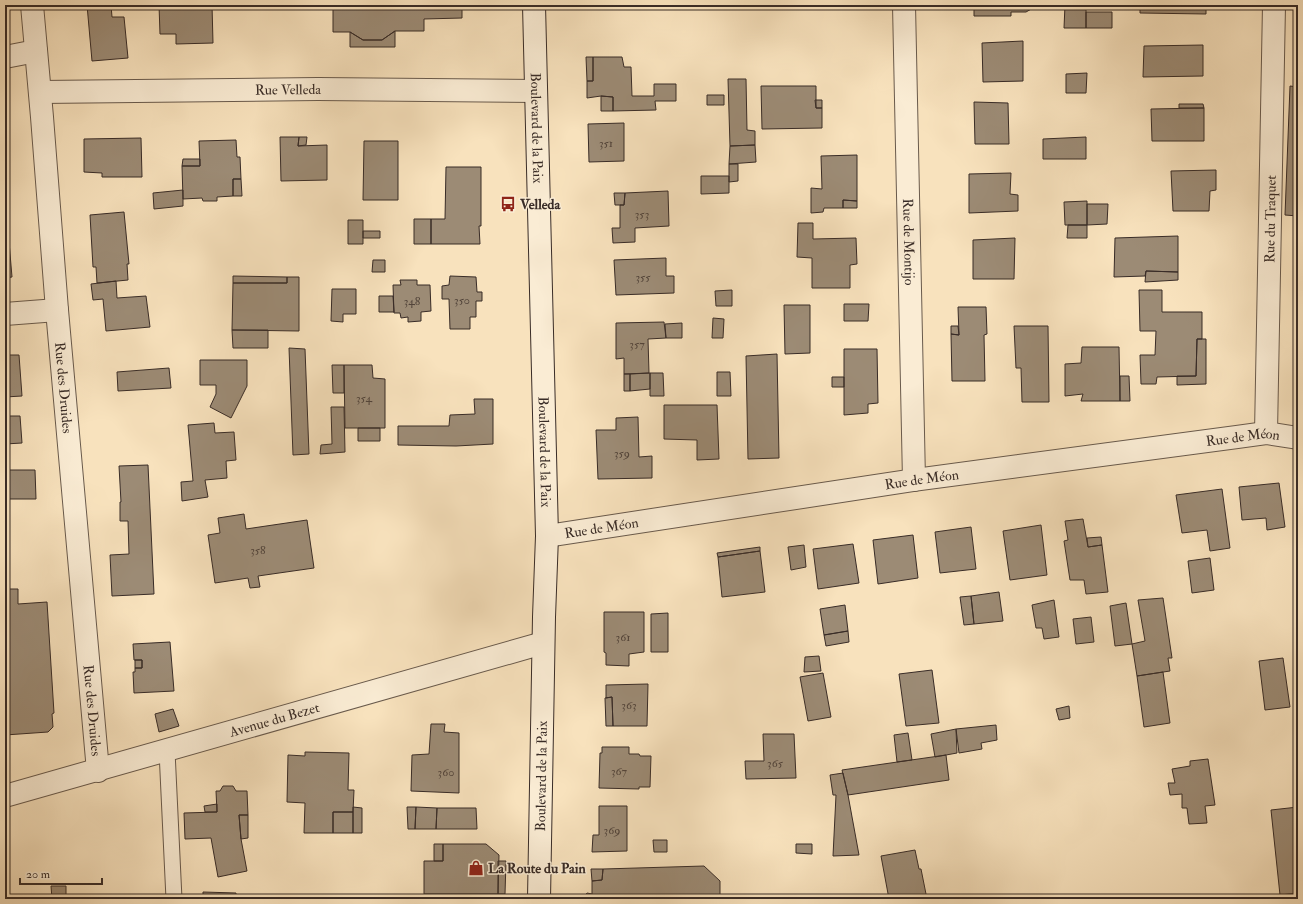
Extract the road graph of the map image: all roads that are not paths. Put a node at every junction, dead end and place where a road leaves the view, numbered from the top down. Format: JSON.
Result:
{"nodes":[{"id":1,"x":32,"y":5,"type":"edge"},
{"id":2,"x":534,"y":5,"type":"edge"},
{"id":3,"x":904,"y":5,"type":"edge"},
{"id":4,"x":1274,"y":5,"type":"edge"},
{"id":5,"x":36,"y":51,"type":"junction"},
{"id":6,"x":5,"y":57,"type":"edge"},
{"id":7,"x":536,"y":91,"type":"junction"},
{"id":8,"x":40,"y":92,"type":"junction"},
{"id":9,"x":57,"y":310,"type":"junction"},
{"id":10,"x":5,"y":314,"type":"edge"},
{"id":11,"x":1266,"y":433,"type":"junction"},
{"id":12,"x":1298,"y":438,"type":"edge"},
{"id":13,"x":914,"y":480,"type":"junction"},
{"id":14,"x":547,"y":536,"type":"junction"},
{"id":15,"x":543,"y":643,"type":"junction"},
{"id":16,"x":167,"y":751,"type":"junction"},
{"id":17,"x":98,"y":770,"type":"junction"},
{"id":18,"x":5,"y":796,"type":"edge"},
{"id":19,"x":174,"y":899,"type":"edge"},
{"id":20,"x":539,"y":899,"type":"edge"}],
"edges":[{"from":1,"to":5,"type":"street","name":"Rue des Druides"},
{"from":2,"to":7,"type":"street","name":"Boulevard de la Paix"},
{"from":3,"to":13,"type":"street","name":"Rue de Montijo"},
{"from":4,"to":11,"type":"street","name":"Rue du Traquet"},
{"from":5,"to":6,"type":"street"},
{"from":5,"to":8,"type":"street","name":"Rue des Druides"},
{"from":7,"to":8,"type":"street","name":"Rue Velleda"},
{"from":7,"to":14,"type":"street","name":"Boulevard de la Paix"},
{"from":8,"to":9,"type":"street","name":"Rue des Druides"},
{"from":9,"to":10,"type":"street"},
{"from":9,"to":17,"type":"street","name":"Rue des Druides"},
{"from":11,"to":12,"type":"street","name":"Rue de Méon"},
{"from":11,"to":13,"type":"street","name":"Rue de Méon"},
{"from":13,"to":14,"type":"street","name":"Rue de Méon"},
{"from":14,"to":15,"type":"street","name":"Boulevard de la Paix"},
{"from":15,"to":16,"type":"street","name":"Avenue du Bezet"},
{"from":15,"to":20,"type":"street","name":"Boulevard de la Paix"},
{"from":16,"to":17,"type":"street","name":"Avenue du Bezet"},
{"from":16,"to":19,"type":"lane"},
{"from":17,"to":18,"type":"street","name":"Avenue du Bezet"}]}
